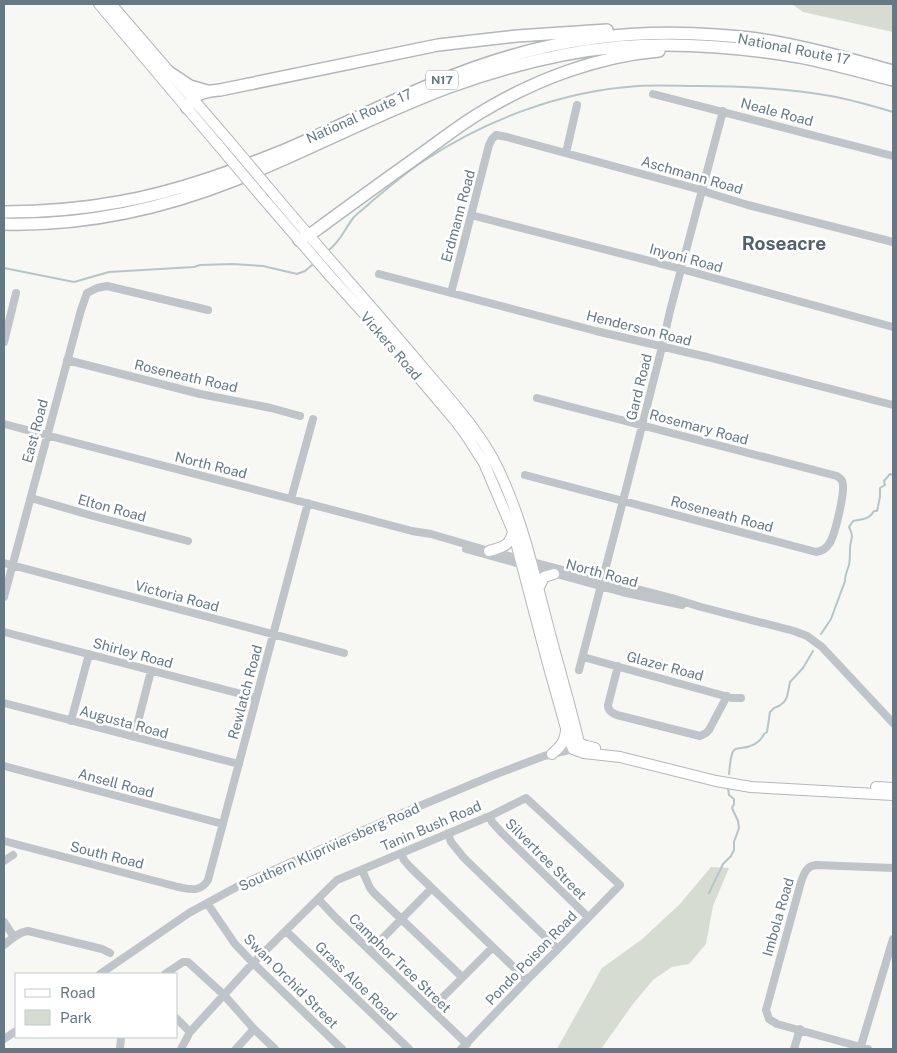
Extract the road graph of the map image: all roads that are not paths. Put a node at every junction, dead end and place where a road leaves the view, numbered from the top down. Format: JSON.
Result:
{"nodes":[{"id":1,"x":99,"y":4,"type":"edge"},
{"id":2,"x":111,"y":4,"type":"edge"},
{"id":3,"x":757,"y":39,"type":"junction"},
{"id":4,"x":711,"y":46,"type":"junction"},
{"id":5,"x":893,"y":71,"type":"edge"},
{"id":6,"x":169,"y":72,"type":"junction"},
{"id":7,"x":893,"y":80,"type":"edge"},
{"id":8,"x":209,"y":91,"type":"junction"},
{"id":9,"x":653,"y":94,"type":"dead end"},
{"id":10,"x":190,"y":103,"type":"junction"},
{"id":11,"x":577,"y":105,"type":"dead end"},
{"id":12,"x":723,"y":111,"type":"junction"},
{"id":13,"x":490,"y":145,"type":"joint"},
{"id":14,"x":566,"y":153,"type":"junction"},
{"id":15,"x":893,"y":156,"type":"edge"},
{"id":16,"x":701,"y":190,"type":"junction"},
{"id":17,"x":4,"y":212,"type":"edge"},
{"id":18,"x":472,"y":215,"type":"junction"},
{"id":19,"x":4,"y":224,"type":"edge"},
{"id":20,"x":303,"y":238,"type":"junction"},
{"id":21,"x":893,"y":242,"type":"edge"},
{"id":22,"x":681,"y":269,"type":"junction"},
{"id":23,"x":379,"y":274,"type":"dead end"},
{"id":24,"x":16,"y":293,"type":"dead end"},
{"id":25,"x":451,"y":293,"type":"junction"},
{"id":26,"x":208,"y":310,"type":"dead end"},
{"id":27,"x":893,"y":327,"type":"edge"},
{"id":28,"x":4,"y":342,"type":"edge"},
{"id":29,"x":662,"y":347,"type":"junction"},
{"id":30,"x":67,"y":360,"type":"junction"},
{"id":31,"x":537,"y":398,"type":"dead end"},
{"id":32,"x":893,"y":405,"type":"edge"},
{"id":33,"x":300,"y":416,"type":"dead end"},
{"id":34,"x":313,"y":419,"type":"dead end"},
{"id":35,"x":4,"y":424,"type":"edge"},
{"id":36,"x":642,"y":425,"type":"junction"},
{"id":37,"x":48,"y":436,"type":"junction"},
{"id":38,"x":826,"y":472,"type":"joint"},
{"id":39,"x":525,"y":475,"type":"dead end"},
{"id":40,"x":31,"y":498,"type":"junction"},
{"id":41,"x":291,"y":499,"type":"junction"},
{"id":42,"x":623,"y":501,"type":"junction"},
{"id":43,"x":308,"y":504,"type":"junction"},
{"id":44,"x":412,"y":531,"type":"junction"},
{"id":45,"x":513,"y":531,"type":"junction"},
{"id":46,"x":188,"y":541,"type":"dead end"},
{"id":47,"x":488,"y":550,"type":"junction"},
{"id":48,"x":4,"y":563,"type":"edge"},
{"id":49,"x":527,"y":564,"type":"junction"},
{"id":50,"x":12,"y":565,"type":"junction"},
{"id":51,"x":554,"y":574,"type":"junction"},
{"id":52,"x":602,"y":583,"type":"junction"},
{"id":53,"x":538,"y":589,"type":"junction"},
{"id":54,"x":4,"y":597,"type":"edge"},
{"id":55,"x":4,"y":632,"type":"edge"},
{"id":56,"x":273,"y":635,"type":"junction"},
{"id":57,"x":344,"y":653,"type":"dead end"},
{"id":58,"x":89,"y":654,"type":"junction"},
{"id":59,"x":583,"y":657,"type":"junction"},
{"id":60,"x":618,"y":666,"type":"junction"},
{"id":61,"x":579,"y":670,"type":"dead end"},
{"id":62,"x":151,"y":671,"type":"junction"},
{"id":63,"x":727,"y":696,"type":"junction"},
{"id":64,"x":256,"y":698,"type":"junction"},
{"id":65,"x":741,"y":698,"type":"dead end"},
{"id":66,"x":4,"y":703,"type":"edge"},
{"id":67,"x":892,"y":718,"type":"edge"},
{"id":68,"x":71,"y":721,"type":"junction"},
{"id":69,"x":566,"y":730,"type":"junction"},
{"id":70,"x":134,"y":737,"type":"junction"},
{"id":71,"x":576,"y":746,"type":"junction"},
{"id":72,"x":552,"y":754,"type":"junction"},
{"id":73,"x":239,"y":764,"type":"junction"},
{"id":74,"x":4,"y":766,"type":"edge"},
{"id":75,"x":893,"y":788,"type":"edge"},
{"id":76,"x":860,"y":790,"type":"junction"},
{"id":77,"x":893,"y":795,"type":"edge"},
{"id":78,"x":490,"y":816,"type":"junction"},
{"id":79,"x":223,"y":824,"type":"junction"},
{"id":80,"x":448,"y":833,"type":"junction"},
{"id":81,"x":4,"y":841,"type":"edge"},
{"id":82,"x":401,"y":853,"type":"junction"},
{"id":83,"x":13,"y":855,"type":"dead end"},
{"id":84,"x":4,"y":861,"type":"edge"},
{"id":85,"x":893,"y":868,"type":"edge"},
{"id":86,"x":362,"y":870,"type":"junction"},
{"id":87,"x":620,"y":885,"type":"joint"},
{"id":88,"x":204,"y":886,"type":"joint"},
{"id":89,"x":432,"y":888,"type":"junction"},
{"id":90,"x":318,"y":899,"type":"junction"},
{"id":91,"x":207,"y":903,"type":"junction"},
{"id":92,"x":588,"y":917,"type":"junction"},
{"id":93,"x":401,"y":920,"type":"junction"},
{"id":94,"x":4,"y":922,"type":"edge"},
{"id":95,"x":286,"y":931,"type":"junction"},
{"id":96,"x":14,"y":937,"type":"junction"},
{"id":97,"x":893,"y":939,"type":"edge"},
{"id":98,"x":4,"y":945,"type":"edge"},
{"id":99,"x":493,"y":947,"type":"junction"},
{"id":100,"x":558,"y":949,"type":"junction"},
{"id":101,"x":370,"y":950,"type":"junction"},
{"id":102,"x":110,"y":953,"type":"dead end"},
{"id":103,"x":253,"y":963,"type":"junction"},
{"id":104,"x":101,"y":973,"type":"edge"},
{"id":105,"x":166,"y":973,"type":"edge"},
{"id":106,"x":462,"y":977,"type":"junction"},
{"id":107,"x":527,"y":980,"type":"junction"},
{"id":108,"x":224,"y":995,"type":"junction"},
{"id":109,"x":431,"y":1009,"type":"junction"},
{"id":110,"x":178,"y":1020,"type":"edge"},
{"id":111,"x":254,"y":1029,"type":"junction"},
{"id":112,"x":800,"y":1029,"type":"junction"},
{"id":113,"x":15,"y":1032,"type":"edge"},
{"id":114,"x":190,"y":1032,"type":"junction"},
{"id":115,"x":4,"y":1039,"type":"edge"},
{"id":116,"x":464,"y":1046,"type":"edge"},
{"id":117,"x":863,"y":1048,"type":"edge"},
{"id":118,"x":181,"y":1049,"type":"edge"},
{"id":119,"x":236,"y":1049,"type":"edge"},
{"id":120,"x":275,"y":1049,"type":"edge"},
{"id":121,"x":342,"y":1049,"type":"edge"},
{"id":122,"x":409,"y":1049,"type":"edge"},
{"id":123,"x":794,"y":1049,"type":"edge"}],
"edges":[{"from":1,"to":10,"type":"main road","name":"Vickers Road"},
{"from":2,"to":6,"type":"main road","name":"Vickers Road"},
{"from":3,"to":5,"type":"highway","name":"National Route 17","number":"N17"},
{"from":3,"to":8,"type":"highway"},
{"from":3,"to":17,"type":"highway","name":"National Route 17","number":"N17"},
{"from":4,"to":7,"type":"highway","number":"N17"},
{"from":4,"to":19,"type":"highway","number":"N17"},
{"from":4,"to":20,"type":"highway"},
{"from":6,"to":8,"type":"highway"},
{"from":6,"to":10,"type":"main road","name":"Vickers Road"},
{"from":8,"to":10,"type":"highway"},
{"from":9,"to":12,"type":"street","name":"Neale Road"},
{"from":10,"to":20,"type":"main road","name":"Vickers Road","bridge":true},
{"from":10,"to":20,"type":"main road","name":"Vickers Road","bridge":true},
{"from":11,"to":14,"type":"street"},
{"from":12,"to":15,"type":"street","name":"Neale Road"},
{"from":12,"to":16,"type":"street","name":"Gard Road"},
{"from":13,"to":14,"type":"street","name":"Aschmann Road"},
{"from":13,"to":18,"type":"street","name":"Erdmann Road"},
{"from":14,"to":16,"type":"street","name":"Aschmann Road"},
{"from":16,"to":21,"type":"street","name":"Aschmann Road"},
{"from":16,"to":22,"type":"street","name":"Gard Road"},
{"from":18,"to":22,"type":"street","name":"Inyoni Road"},
{"from":18,"to":25,"type":"street","name":"Erdmann Road"},
{"from":20,"to":45,"type":"main road","name":"Vickers Road"},
{"from":20,"to":49,"type":"main road","name":"Vickers Road"},
{"from":22,"to":27,"type":"street","name":"Inyoni Road"},
{"from":22,"to":29,"type":"street","name":"Gard Road"},
{"from":23,"to":25,"type":"street","name":"Henderson Road"},
{"from":24,"to":28,"type":"street"},
{"from":25,"to":29,"type":"street","name":"Henderson Road"},
{"from":26,"to":30,"type":"street","name":"East Road"},
{"from":29,"to":32,"type":"street","name":"Henderson Road"},
{"from":29,"to":36,"type":"street","name":"Gard Road"},
{"from":30,"to":33,"type":"street","name":"Roseneath Road"},
{"from":30,"to":37,"type":"street","name":"East Road"},
{"from":31,"to":36,"type":"street","name":"Rosemary Road"},
{"from":34,"to":41,"type":"street"},
{"from":35,"to":37,"type":"street","name":"North Road"},
{"from":36,"to":38,"type":"street","name":"Rosemary Road"},
{"from":36,"to":42,"type":"street","name":"Gard Road"},
{"from":37,"to":40,"type":"street","name":"East Road"},
{"from":37,"to":41,"type":"street","name":"North Road"},
{"from":38,"to":42,"type":"street","name":"Roseneath Road"},
{"from":39,"to":42,"type":"street","name":"Roseneath Road"},
{"from":40,"to":46,"type":"street","name":"Elton Road"},
{"from":40,"to":50,"type":"street","name":"East Road"},
{"from":41,"to":43,"type":"street","name":"North Road"},
{"from":42,"to":52,"type":"street","name":"Gard Road"},
{"from":43,"to":44,"type":"street","name":"North Road"},
{"from":43,"to":56,"type":"street","name":"Rewlatch Road"},
{"from":44,"to":47,"type":"street","name":"North Road"},
{"from":44,"to":49,"type":"street","name":"North Road"},
{"from":45,"to":47,"type":"main road"},
{"from":45,"to":49,"type":"main road","name":"Vickers Road"},
{"from":47,"to":49,"type":"street","name":"North Road"},
{"from":48,"to":50,"type":"street","name":"Victoria Road"},
{"from":49,"to":51,"type":"street","name":"North Road"},
{"from":49,"to":52,"type":"street","name":"North Road"},
{"from":49,"to":53,"type":"main road","name":"Vickers Road"},
{"from":49,"to":69,"type":"main road","name":"Vickers Road"},
{"from":50,"to":54,"type":"street","name":"East Road"},
{"from":50,"to":56,"type":"street","name":"Victoria Road"},
{"from":51,"to":52,"type":"street","name":"North Road"},
{"from":51,"to":53,"type":"main road"},
{"from":52,"to":59,"type":"street","name":"Gard Road"},
{"from":52,"to":67,"type":"street","name":"North Road"},
{"from":53,"to":71,"type":"main road","name":"Vickers Road"},
{"from":55,"to":58,"type":"street","name":"Shirley Road"},
{"from":56,"to":57,"type":"street","name":"Victoria Road"},
{"from":56,"to":64,"type":"street","name":"Rewlatch Road"},
{"from":58,"to":62,"type":"street","name":"Shirley Road"},
{"from":58,"to":68,"type":"street"},
{"from":59,"to":60,"type":"street","name":"Glazer Road"},
{"from":59,"to":61,"type":"street","name":"Gard Road"},
{"from":60,"to":63,"type":"street","name":"Glazer Road"},
{"from":60,"to":63,"type":"street"},
{"from":62,"to":64,"type":"street","name":"Shirley Road"},
{"from":62,"to":70,"type":"street"},
{"from":63,"to":65,"type":"street","name":"Glazer Road"},
{"from":64,"to":73,"type":"street","name":"Rewlatch Road"},
{"from":66,"to":68,"type":"street","name":"Augusta Road"},
{"from":68,"to":70,"type":"street","name":"Augusta Road"},
{"from":69,"to":71,"type":"main road","name":"Vickers Road"},
{"from":69,"to":72,"type":"main road"},
{"from":70,"to":73,"type":"street","name":"Augusta Road"},
{"from":71,"to":72,"type":"street","name":"Southern Klipriviersberg Road"},
{"from":71,"to":76,"type":"main road","name":"Southern Klipriviersberg Road"},
{"from":72,"to":91,"type":"street","name":"Southern Klipriviersberg Road"},
{"from":73,"to":79,"type":"street","name":"Rewlatch Road"},
{"from":74,"to":79,"type":"street","name":"Ansell Road"},
{"from":75,"to":76,"type":"main road","name":"Southern Klipriviersberg Road"},
{"from":76,"to":77,"type":"main road","name":"Southern Klipriviersberg Road"},
{"from":78,"to":80,"type":"street","name":"Tanin Bush Road"},
{"from":78,"to":87,"type":"street","name":"Tanin Bush Road"},
{"from":78,"to":92,"type":"street","name":"Silvertree Street"},
{"from":79,"to":88,"type":"street","name":"Rewlatch Road"},
{"from":80,"to":82,"type":"street","name":"Tanin Bush Road"},
{"from":80,"to":100,"type":"street"},
{"from":81,"to":88,"type":"street","name":"South Road"},
{"from":82,"to":86,"type":"street","name":"Tanin Bush Road"},
{"from":82,"to":89,"type":"street"},
{"from":83,"to":84,"type":"street"},
{"from":85,"to":112,"type":"street","name":"Imbola Road"},
{"from":86,"to":90,"type":"street","name":"Tanin Bush Road"},
{"from":86,"to":93,"type":"street"},
{"from":87,"to":92,"type":"street","name":"Pondo Poison Road"},
{"from":89,"to":93,"type":"street"},
{"from":89,"to":99,"type":"street"},
{"from":90,"to":95,"type":"street","name":"Tanin Bush Road"},
{"from":90,"to":101,"type":"street","name":"Camphor Tree Street"},
{"from":91,"to":103,"type":"street","name":"Swan Orchid Street"},
{"from":91,"to":104,"type":"street","name":"Southern Klipriviersberg Road"},
{"from":92,"to":100,"type":"street","name":"Pondo Poison Road"},
{"from":93,"to":101,"type":"street"},
{"from":93,"to":106,"type":"street"},
{"from":94,"to":96,"type":"street"},
{"from":95,"to":103,"type":"street","name":"Tanin Bush Road"},
{"from":95,"to":122,"type":"street","name":"Grass Aloe Road"},
{"from":96,"to":98,"type":"street"},
{"from":96,"to":102,"type":"street"},
{"from":97,"to":117,"type":"street"},
{"from":99,"to":106,"type":"street"},
{"from":99,"to":107,"type":"street"},
{"from":100,"to":107,"type":"street","name":"Pondo Poison Road"},
{"from":101,"to":109,"type":"street","name":"Camphor Tree Street"},
{"from":103,"to":108,"type":"street","name":"Tanin Bush Road"},
{"from":103,"to":121,"type":"street","name":"Swan Orchid Street"},
{"from":105,"to":108,"type":"street"},
{"from":106,"to":109,"type":"street"},
{"from":107,"to":116,"type":"street","name":"Pondo Poison Road"},
{"from":108,"to":111,"type":"street"},
{"from":108,"to":114,"type":"street","name":"Tanin Bush Road"},
{"from":109,"to":116,"type":"street","name":"Camphor Tree Street"},
{"from":110,"to":114,"type":"street"},
{"from":111,"to":119,"type":"street"},
{"from":111,"to":120,"type":"street"},
{"from":112,"to":117,"type":"street"},
{"from":112,"to":123,"type":"street"},
{"from":113,"to":115,"type":"street"},
{"from":114,"to":118,"type":"street","name":"Tanin Bush Road"}]}
